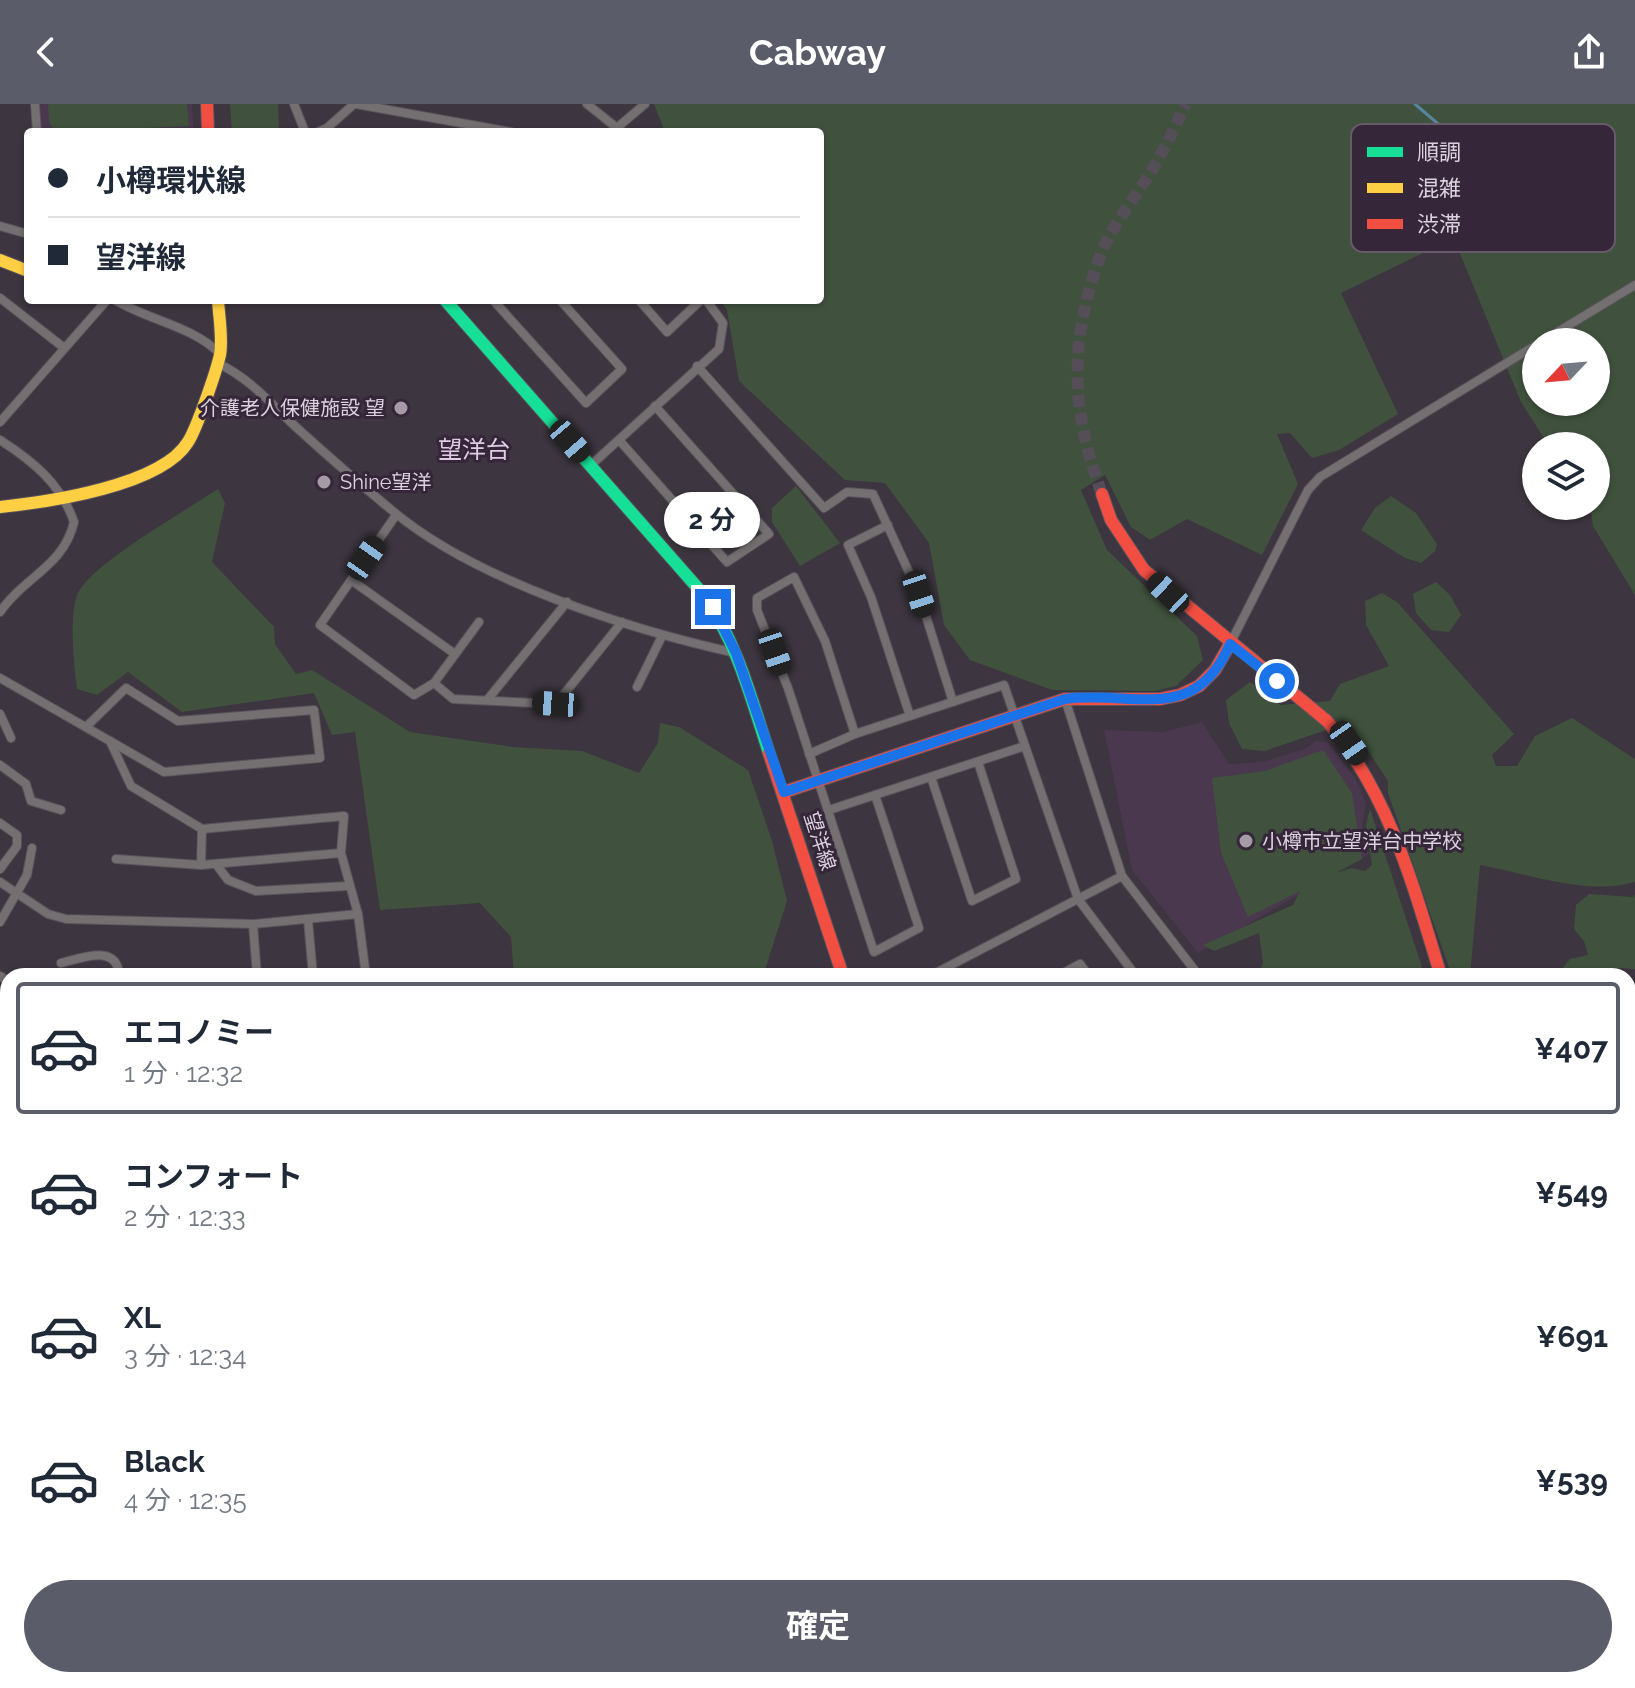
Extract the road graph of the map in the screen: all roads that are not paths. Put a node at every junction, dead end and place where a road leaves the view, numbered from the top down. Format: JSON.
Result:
{"nodes":[{"id":1,"x":35,"y":104,"type":"edge"},
{"id":2,"x":207,"y":104,"type":"edge"},
{"id":3,"x":294,"y":104,"type":"edge"},
{"id":4,"x":355,"y":104,"type":"edge"},
{"id":5,"x":587,"y":104,"type":"edge"},
{"id":6,"x":645,"y":104,"type":"edge"},
{"id":7,"x":37,"y":128,"type":"edge"},
{"id":8,"x":208,"y":128,"type":"edge"},
{"id":9,"x":303,"y":128,"type":"edge"},
{"id":10,"x":327,"y":128,"type":"edge"},
{"id":11,"x":489,"y":128,"type":"edge"},
{"id":12,"x":614,"y":128,"type":"edge"},
{"id":13,"x":620,"y":128,"type":"edge"},
{"id":14,"x":0,"y":226,"type":"edge"},
{"id":15,"x":24,"y":233,"type":"edge"},
{"id":16,"x":0,"y":260,"type":"edge"},
{"id":17,"x":24,"y":269,"type":"edge"},
{"id":18,"x":1635,"y":285,"type":"edge"},
{"id":19,"x":0,"y":298,"type":"edge"},
{"id":20,"x":103,"y":304,"type":"edge"},
{"id":21,"x":122,"y":304,"type":"edge"},
{"id":22,"x":218,"y":304,"type":"edge"},
{"id":23,"x":449,"y":304,"type":"edge"},
{"id":24,"x":497,"y":304,"type":"edge"},
{"id":25,"x":564,"y":304,"type":"edge"},
{"id":26,"x":642,"y":304,"type":"edge"},
{"id":27,"x":699,"y":304,"type":"edge"},
{"id":28,"x":707,"y":304,"type":"edge"},
{"id":29,"x":1564,"y":328,"type":"edge"},
{"id":30,"x":63,"y":347,"type":"junction"},
{"id":31,"x":1522,"y":354,"type":"edge"},
{"id":32,"x":218,"y":358,"type":"junction"},
{"id":33,"x":697,"y":366,"type":"junction"},
{"id":34,"x":655,"y":406,"type":"junction"},
{"id":35,"x":0,"y":422,"type":"edge"},
{"id":36,"x":0,"y":440,"type":"edge"},
{"id":37,"x":619,"y":440,"type":"junction"},
{"id":38,"x":591,"y":465,"type":"junction"},
{"id":39,"x":1102,"y":494,"type":"tunnel mouth"},
{"id":40,"x":65,"y":499,"type":"junction"},
{"id":41,"x":0,"y":507,"type":"edge"},
{"id":42,"x":396,"y":515,"type":"junction"},
{"id":43,"x":888,"y":525,"type":"junction"},
{"id":44,"x":351,"y":580,"type":"junction"},
{"id":45,"x":567,"y":602,"type":"junction"},
{"id":46,"x":0,"y":612,"type":"edge"},
{"id":47,"x":479,"y":622,"type":"dead end"},
{"id":48,"x":622,"y":622,"type":"junction"},
{"id":49,"x":662,"y":636,"type":"junction"},
{"id":50,"x":1230,"y":644,"type":"junction"},
{"id":51,"x":736,"y":653,"type":"junction"},
{"id":52,"x":455,"y":654,"type":"junction"},
{"id":53,"x":0,"y":678,"type":"edge"},
{"id":54,"x":434,"y":683,"type":"junction"},
{"id":55,"x":637,"y":687,"type":"dead end"},
{"id":56,"x":488,"y":699,"type":"junction"},
{"id":57,"x":1065,"y":699,"type":"junction"},
{"id":58,"x":953,"y":702,"type":"junction"},
{"id":59,"x":0,"y":714,"type":"edge"},
{"id":60,"x":910,"y":716,"type":"junction"},
{"id":61,"x":1015,"y":716,"type":"junction"},
{"id":62,"x":87,"y":726,"type":"junction"},
{"id":63,"x":855,"y":734,"type":"junction"},
{"id":64,"x":11,"y":738,"type":"dead end"},
{"id":65,"x":110,"y":741,"type":"junction"},
{"id":66,"x":1025,"y":746,"type":"junction"},
{"id":67,"x":809,"y":754,"type":"junction"},
{"id":68,"x":978,"y":762,"type":"junction"},
{"id":69,"x":0,"y":765,"type":"edge"},
{"id":70,"x":931,"y":777,"type":"junction"},
{"id":71,"x":819,"y":782,"type":"junction"},
{"id":72,"x":784,"y":792,"type":"junction"},
{"id":73,"x":875,"y":795,"type":"junction"},
{"id":74,"x":61,"y":810,"type":"dead end"},
{"id":75,"x":829,"y":810,"type":"junction"},
{"id":76,"x":0,"y":823,"type":"edge"},
{"id":77,"x":202,"y":829,"type":"junction"},
{"id":78,"x":32,"y":848,"type":"dead end"},
{"id":79,"x":341,"y":853,"type":"junction"},
{"id":80,"x":116,"y":859,"type":"dead end"},
{"id":81,"x":216,"y":864,"type":"junction"},
{"id":82,"x":201,"y":865,"type":"junction"},
{"id":83,"x":0,"y":869,"type":"edge"},
{"id":84,"x":1122,"y":876,"type":"junction"},
{"id":85,"x":0,"y":882,"type":"edge"},
{"id":86,"x":348,"y":886,"type":"junction"},
{"id":87,"x":19,"y":894,"type":"junction"},
{"id":88,"x":1078,"y":899,"type":"junction"},
{"id":89,"x":358,"y":914,"type":"junction"},
{"id":90,"x":308,"y":920,"type":"junction"},
{"id":91,"x":0,"y":922,"type":"edge"},
{"id":92,"x":253,"y":924,"type":"junction"},
{"id":93,"x":61,"y":963,"type":"dead end"},
{"id":94,"x":118,"y":968,"type":"edge"},
{"id":95,"x":256,"y":968,"type":"edge"},
{"id":96,"x":312,"y":968,"type":"edge"},
{"id":97,"x":365,"y":968,"type":"edge"},
{"id":98,"x":840,"y":968,"type":"edge"},
{"id":99,"x":945,"y":968,"type":"edge"},
{"id":100,"x":1130,"y":968,"type":"edge"},
{"id":101,"x":1190,"y":968,"type":"edge"},
{"id":102,"x":1438,"y":968,"type":"edge"}],
"edges":[{"from":1,"to":7,"type":"street"},
{"from":2,"to":8,"type":"street"},
{"from":3,"to":9,"type":"street"},
{"from":4,"to":10,"type":"street"},
{"from":4,"to":11,"type":"street"},
{"from":5,"to":12,"type":"street"},
{"from":6,"to":13,"type":"street"},
{"from":14,"to":15,"type":"street"},
{"from":16,"to":17,"type":"street"},
{"from":18,"to":29,"type":"street"},
{"from":19,"to":30,"type":"street"},
{"from":20,"to":30,"type":"street"},
{"from":21,"to":32,"type":"street"},
{"from":22,"to":32,"type":"street"},
{"from":23,"to":38,"type":"street","name":"望洋線"},
{"from":24,"to":25,"type":"street"},
{"from":26,"to":27,"type":"street"},
{"from":28,"to":33,"type":"street"},
{"from":30,"to":35,"type":"street"},
{"from":31,"to":50,"type":"street"},
{"from":32,"to":40,"type":"street"},
{"from":32,"to":42,"type":"street"},
{"from":33,"to":34,"type":"street"},
{"from":33,"to":43,"type":"street"},
{"from":34,"to":37,"type":"street"},
{"from":34,"to":37,"type":"street"},
{"from":36,"to":40,"type":"street"},
{"from":37,"to":38,"type":"street"},
{"from":38,"to":51,"type":"street","name":"望洋線"},
{"from":39,"to":50,"type":"street"},
{"from":40,"to":41,"type":"street"},
{"from":40,"to":46,"type":"street"},
{"from":42,"to":44,"type":"street"},
{"from":42,"to":45,"type":"street"},
{"from":43,"to":58,"type":"street"},
{"from":43,"to":60,"type":"street"},
{"from":44,"to":52,"type":"street"},
{"from":44,"to":54,"type":"street"},
{"from":45,"to":48,"type":"street"},
{"from":45,"to":56,"type":"street"},
{"from":47,"to":52,"type":"street"},
{"from":48,"to":49,"type":"street"},
{"from":48,"to":56,"type":"street"},
{"from":49,"to":51,"type":"street"},
{"from":49,"to":55,"type":"street"},
{"from":50,"to":57,"type":"street"},
{"from":50,"to":102,"type":"street"},
{"from":51,"to":72,"type":"street","name":"望洋線"},
{"from":52,"to":54,"type":"street"},
{"from":53,"to":62,"type":"street"},
{"from":54,"to":56,"type":"street"},
{"from":57,"to":61,"type":"street"},
{"from":57,"to":84,"type":"street"},
{"from":58,"to":60,"type":"street"},
{"from":58,"to":61,"type":"street"},
{"from":59,"to":64,"type":"street"},
{"from":60,"to":63,"type":"street"},
{"from":61,"to":66,"type":"street"},
{"from":61,"to":71,"type":"street"},
{"from":62,"to":65,"type":"street"},
{"from":62,"to":65,"type":"street"},
{"from":63,"to":67,"type":"street"},
{"from":63,"to":67,"type":"street"},
{"from":65,"to":77,"type":"street"},
{"from":66,"to":68,"type":"street"},
{"from":66,"to":88,"type":"street"},
{"from":67,"to":71,"type":"street"},
{"from":68,"to":70,"type":"street"},
{"from":68,"to":70,"type":"street"},
{"from":69,"to":74,"type":"street"},
{"from":70,"to":73,"type":"street"},
{"from":71,"to":72,"type":"street"},
{"from":71,"to":75,"type":"street"},
{"from":72,"to":98,"type":"street","name":"望洋線"},
{"from":73,"to":75,"type":"street"},
{"from":73,"to":75,"type":"street"},
{"from":76,"to":83,"type":"street"},
{"from":77,"to":79,"type":"street"},
{"from":77,"to":82,"type":"street"},
{"from":78,"to":87,"type":"street"},
{"from":79,"to":81,"type":"street"},
{"from":79,"to":86,"type":"street"},
{"from":80,"to":82,"type":"street"},
{"from":81,"to":82,"type":"street"},
{"from":81,"to":86,"type":"street"},
{"from":84,"to":88,"type":"street"},
{"from":84,"to":101,"type":"street"},
{"from":85,"to":87,"type":"street"},
{"from":86,"to":89,"type":"street"},
{"from":87,"to":91,"type":"street"},
{"from":87,"to":92,"type":"street"},
{"from":88,"to":99,"type":"street"},
{"from":88,"to":100,"type":"street"},
{"from":89,"to":90,"type":"street"},
{"from":89,"to":97,"type":"street"},
{"from":90,"to":92,"type":"street"},
{"from":90,"to":96,"type":"street"},
{"from":92,"to":95,"type":"street"},
{"from":93,"to":94,"type":"street"}]}
